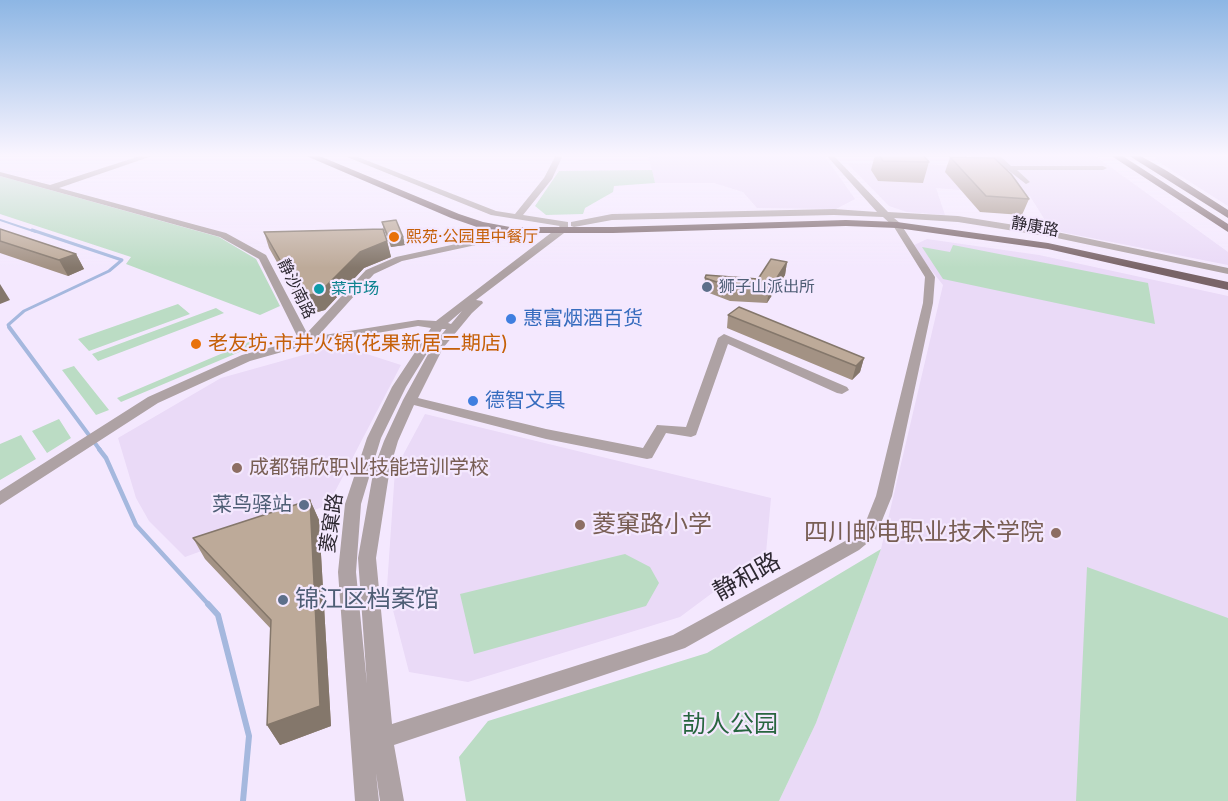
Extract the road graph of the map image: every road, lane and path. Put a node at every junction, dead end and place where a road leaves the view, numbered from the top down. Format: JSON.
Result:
{"nodes":[{"id":1,"x":66,"y":192,"type":"edge"},
{"id":2,"x":397,"y":192,"type":"edge"},
{"id":3,"x":412,"y":192,"type":"edge"},
{"id":4,"x":438,"y":192,"type":"edge"},
{"id":5,"x":537,"y":192,"type":"edge"},
{"id":6,"x":865,"y":192,"type":"edge"},
{"id":7,"x":1172,"y":192,"type":"edge"},
{"id":8,"x":1194,"y":192,"type":"edge"},
{"id":9,"x":1228,"y":215,"type":"edge"},
{"id":10,"x":517,"y":217,"type":"junction"},
{"id":11,"x":892,"y":220,"type":"junction"},
{"id":12,"x":570,"y":227,"type":"junction"},
{"id":13,"x":1228,"y":229,"type":"edge"},
{"id":14,"x":510,"y":230,"type":"junction"},
{"id":15,"x":1228,"y":271,"type":"edge"},
{"id":16,"x":1228,"y":279,"type":"edge"},
{"id":17,"x":1228,"y":286,"type":"edge"},
{"id":18,"x":447,"y":326,"type":"junction"},
{"id":19,"x":306,"y":342,"type":"junction"},
{"id":20,"x":842,"y":390,"type":"dead end"},
{"id":21,"x":410,"y":400,"type":"junction"},
{"id":22,"x":0,"y":499,"type":"edge"},
{"id":23,"x":382,"y":737,"type":"junction"},
{"id":24,"x":362,"y":745,"type":"junction"},
{"id":25,"x":367,"y":801,"type":"edge"},
{"id":26,"x":393,"y":801,"type":"edge"}],
"edges":[{"from":1,"to":19,"type":"street","name":"静沙南路"},
{"from":2,"to":14,"type":"main road","name":"静康路"},
{"from":3,"to":12,"type":"main road","name":"静康路"},
{"from":4,"to":10,"type":"street"},
{"from":5,"to":10,"type":"street"},
{"from":6,"to":11,"type":"street","name":"静和路"},
{"from":7,"to":13,"type":"main road"},
{"from":8,"to":9,"type":"main road"},
{"from":10,"to":12,"type":"street"},
{"from":11,"to":12,"type":"main road","name":"静康路"},
{"from":11,"to":15,"type":"street"},
{"from":11,"to":16,"type":"main road","name":"静康路"},
{"from":11,"to":17,"type":"main road","name":"静康路"},
{"from":11,"to":23,"type":"street","name":"静和路"},
{"from":12,"to":14,"type":"main road","name":"静康路"},
{"from":12,"to":18,"type":"street","name":"菱窠路"},
{"from":14,"to":19,"type":"street"},
{"from":18,"to":19,"type":"street"},
{"from":18,"to":21,"type":"street","name":"菱窠路"},
{"from":18,"to":24,"type":"street","name":"菱窠路"},
{"from":19,"to":22,"type":"street"},
{"from":20,"to":21,"type":"street"},
{"from":21,"to":23,"type":"street","name":"菱窠路"},
{"from":23,"to":24,"type":"street","name":"静和路"},
{"from":23,"to":26,"type":"street","name":"菱窠路"},
{"from":24,"to":25,"type":"street","name":"菱窠路"}]}
